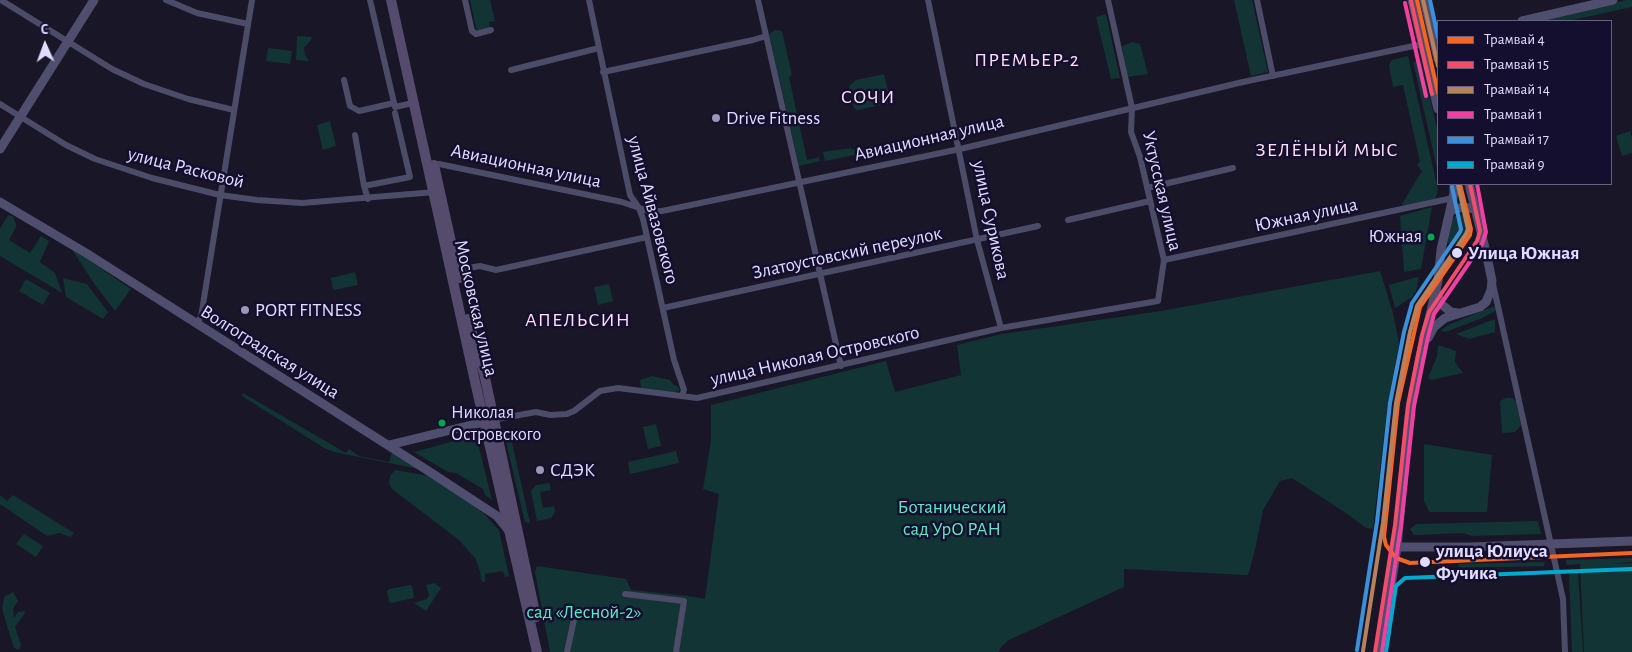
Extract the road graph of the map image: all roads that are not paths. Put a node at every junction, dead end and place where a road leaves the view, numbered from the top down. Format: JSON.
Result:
{"nodes":[{"id":1,"x":1,"y":0,"type":"edge"},
{"id":2,"x":94,"y":0,"type":"edge"},
{"id":3,"x":166,"y":0,"type":"edge"},
{"id":4,"x":252,"y":0,"type":"edge"},
{"id":5,"x":370,"y":0,"type":"edge"},
{"id":6,"x":390,"y":0,"type":"edge"},
{"id":7,"x":397,"y":0,"type":"edge"},
{"id":8,"x":465,"y":0,"type":"edge"},
{"id":9,"x":589,"y":0,"type":"edge"},
{"id":10,"x":758,"y":0,"type":"edge"},
{"id":11,"x":928,"y":0,"type":"edge"},
{"id":12,"x":1108,"y":0,"type":"edge"},
{"id":13,"x":1257,"y":0,"type":"edge"},
{"id":14,"x":1412,"y":0,"type":"edge"},
{"id":15,"x":1424,"y":0,"type":"edge"},
{"id":16,"x":1613,"y":0,"type":"edge"},
{"id":17,"x":1589,"y":2,"type":"edge"},
{"id":18,"x":1526,"y":20,"type":"edge"},
{"id":19,"x":248,"y":24,"type":"junction"},
{"id":20,"x":491,"y":30,"type":"dead end"},
{"id":21,"x":766,"y":36,"type":"junction"},
{"id":22,"x":1436,"y":41,"type":"edge"},
{"id":23,"x":68,"y":42,"type":"junction"},
{"id":24,"x":1423,"y":44,"type":"junction"},
{"id":25,"x":599,"y":48,"type":"junction"},
{"id":26,"x":511,"y":70,"type":"dead end"},
{"id":27,"x":603,"y":72,"type":"junction"},
{"id":28,"x":1273,"y":76,"type":"junction"},
{"id":29,"x":344,"y":80,"type":"dead end"},
{"id":30,"x":394,"y":103,"type":"junction"},
{"id":31,"x":413,"y":103,"type":"junction"},
{"id":32,"x":0,"y":104,"type":"edge"},
{"id":33,"x":1437,"y":105,"type":"edge"},
{"id":34,"x":1132,"y":108,"type":"junction"},
{"id":35,"x":234,"y":110,"type":"junction"},
{"id":36,"x":395,"y":113,"type":"dead end"},
{"id":37,"x":20,"y":117,"type":"junction"},
{"id":38,"x":355,"y":135,"type":"dead end"},
{"id":39,"x":0,"y":149,"type":"edge"},
{"id":40,"x":960,"y":149,"type":"junction"},
{"id":41,"x":431,"y":168,"type":"junction"},
{"id":42,"x":1233,"y":168,"type":"dead end"},
{"id":43,"x":799,"y":184,"type":"junction"},
{"id":44,"x":1454,"y":185,"type":"edge"},
{"id":45,"x":1469,"y":185,"type":"edge"},
{"id":46,"x":364,"y":186,"type":"junction"},
{"id":47,"x":1147,"y":188,"type":"junction"},
{"id":48,"x":436,"y":192,"type":"junction"},
{"id":49,"x":220,"y":195,"type":"junction"},
{"id":50,"x":1453,"y":198,"type":"junction"},
{"id":51,"x":368,"y":199,"type":"junction"},
{"id":52,"x":0,"y":202,"type":"edge"},
{"id":53,"x":1150,"y":202,"type":"junction"},
{"id":54,"x":638,"y":208,"type":"junction"},
{"id":55,"x":1475,"y":209,"type":"junction"},
{"id":56,"x":1450,"y":211,"type":"junction"},
{"id":57,"x":1068,"y":220,"type":"dead end"},
{"id":58,"x":1038,"y":226,"type":"dead end"},
{"id":59,"x":647,"y":237,"type":"junction"},
{"id":60,"x":977,"y":240,"type":"junction"},
{"id":61,"x":1164,"y":260,"type":"junction"},
{"id":62,"x":457,"y":270,"type":"junction"},
{"id":63,"x":820,"y":274,"type":"junction"},
{"id":64,"x":1492,"y":281,"type":"junction"},
{"id":65,"x":1436,"y":289,"type":"junction"},
{"id":66,"x":1158,"y":301,"type":"joint"},
{"id":67,"x":1497,"y":301,"type":"junction"},
{"id":68,"x":1480,"y":307,"type":"junction"},
{"id":69,"x":663,"y":308,"type":"junction"},
{"id":70,"x":1464,"y":313,"type":"junction"},
{"id":71,"x":196,"y":324,"type":"junction"},
{"id":72,"x":1001,"y":328,"type":"junction"},
{"id":73,"x":1420,"y":357,"type":"junction"},
{"id":74,"x":841,"y":366,"type":"junction"},
{"id":75,"x":682,"y":396,"type":"junction"},
{"id":76,"x":489,"y":421,"type":"junction"},
{"id":77,"x":389,"y":446,"type":"junction"},
{"id":78,"x":514,"y":531,"type":"junction"},
{"id":79,"x":1632,"y":541,"type":"edge"},
{"id":80,"x":1552,"y":544,"type":"junction"},
{"id":81,"x":1397,"y":547,"type":"junction"},
{"id":82,"x":626,"y":594,"type":"dead end"},
{"id":83,"x":575,"y":615,"type":"dead end"},
{"id":84,"x":537,"y":652,"type":"edge"},
{"id":85,"x":543,"y":652,"type":"edge"},
{"id":86,"x":567,"y":652,"type":"edge"},
{"id":87,"x":676,"y":652,"type":"edge"},
{"id":88,"x":1381,"y":652,"type":"edge"},
{"id":89,"x":1565,"y":652,"type":"edge"}],
"edges":[{"from":1,"to":23,"type":"street"},
{"from":2,"to":23,"type":"main road"},
{"from":3,"to":19,"type":"street"},
{"from":4,"to":19,"type":"street"},
{"from":5,"to":30,"type":"street"},
{"from":6,"to":31,"type":"main road","name":"Московская улица"},
{"from":7,"to":41,"type":"main road","name":"Московская улица"},
{"from":8,"to":20,"type":"street"},
{"from":9,"to":25,"type":"street","name":"улица Айвазовского"},
{"from":10,"to":21,"type":"street"},
{"from":11,"to":40,"type":"street","name":"улица Сурикова"},
{"from":12,"to":34,"type":"street","name":"Уктусская улица"},
{"from":13,"to":28,"type":"street"},
{"from":14,"to":24,"type":"main road"},
{"from":15,"to":22,"type":"main road"},
{"from":16,"to":17,"type":"main road"},
{"from":17,"to":18,"type":"main road"},
{"from":19,"to":35,"type":"street"},
{"from":21,"to":27,"type":"street"},
{"from":21,"to":43,"type":"street"},
{"from":22,"to":24,"type":"main road","name":"Авиационная улица"},
{"from":23,"to":35,"type":"street"},
{"from":23,"to":37,"type":"main road"},
{"from":24,"to":28,"type":"street","name":"Авиационная улица"},
{"from":24,"to":33,"type":"main road"},
{"from":25,"to":26,"type":"street"},
{"from":25,"to":27,"type":"street","name":"улица Айвазовского"},
{"from":27,"to":54,"type":"street","name":"улица Айвазовского"},
{"from":28,"to":34,"type":"street","name":"Авиационная улица"},
{"from":29,"to":30,"type":"street"},
{"from":30,"to":31,"type":"street"},
{"from":31,"to":41,"type":"main road","name":"Московская улица"},
{"from":32,"to":37,"type":"street","name":"улица Расковой"},
{"from":34,"to":40,"type":"street","name":"Авиационная улица"},
{"from":34,"to":47,"type":"street","name":"Уктусская улица"},
{"from":35,"to":49,"type":"street"},
{"from":36,"to":46,"type":"street"},
{"from":37,"to":39,"type":"main road"},
{"from":37,"to":49,"type":"street","name":"улица Расковой"},
{"from":38,"to":46,"type":"street"},
{"from":40,"to":43,"type":"street","name":"Авиационная улица"},
{"from":40,"to":60,"type":"street","name":"улица Сурикова"},
{"from":41,"to":48,"type":"main road","name":"Московская улица"},
{"from":41,"to":54,"type":"street","name":"Авиационная улица"},
{"from":42,"to":47,"type":"street"},
{"from":43,"to":54,"type":"street","name":"Авиационная улица"},
{"from":43,"to":63,"type":"street"},
{"from":44,"to":50,"type":"main road"},
{"from":45,"to":55,"type":"main road"},
{"from":46,"to":51,"type":"street"},
{"from":47,"to":53,"type":"street","name":"Уктусская улица"},
{"from":48,"to":51,"type":"street","name":"улица Расковой"},
{"from":48,"to":62,"type":"main road","name":"Московская улица"},
{"from":48,"to":76,"type":"main road","name":"Московская улица"},
{"from":49,"to":51,"type":"street","name":"улица Расковой"},
{"from":49,"to":71,"type":"street"},
{"from":50,"to":56,"type":"main road"},
{"from":50,"to":61,"type":"street","name":"Южная улица"},
{"from":52,"to":71,"type":"main road","name":"Волгоградская улица"},
{"from":53,"to":57,"type":"street"},
{"from":53,"to":61,"type":"street","name":"Уктусская улица"},
{"from":54,"to":59,"type":"street","name":"улица Айвазовского"},
{"from":55,"to":56,"type":"main road"},
{"from":55,"to":64,"type":"main road"},
{"from":56,"to":65,"type":"main road"},
{"from":58,"to":60,"type":"street","name":"Златоустовский переулок"},
{"from":59,"to":62,"type":"street"},
{"from":59,"to":69,"type":"street","name":"улица Айвазовского"},
{"from":60,"to":63,"type":"street","name":"Златоустовский переулок"},
{"from":60,"to":72,"type":"street","name":"улица Сурикова"},
{"from":61,"to":66,"type":"street","name":"Уктусская улица"},
{"from":62,"to":76,"type":"main road","name":"Московская улица"},
{"from":63,"to":69,"type":"street","name":"Златоустовский переулок"},
{"from":63,"to":74,"type":"street"},
{"from":64,"to":67,"type":"street"},
{"from":64,"to":68,"type":"main road"},
{"from":65,"to":70,"type":"main road"},
{"from":65,"to":73,"type":"main road"},
{"from":66,"to":72,"type":"street","name":"улица Николая Островского"},
{"from":67,"to":68,"type":"street"},
{"from":67,"to":80,"type":"street"},
{"from":68,"to":70,"type":"main road"},
{"from":69,"to":75,"type":"street","name":"улица Айвазовского"},
{"from":70,"to":73,"type":"main road"},
{"from":71,"to":77,"type":"main road","name":"Волгоградская улица"},
{"from":72,"to":74,"type":"street","name":"улица Николая Островского"},
{"from":73,"to":81,"type":"main road"},
{"from":74,"to":75,"type":"street","name":"улица Николая Островского"},
{"from":75,"to":76,"type":"street","name":"улица Николая Островского"},
{"from":76,"to":77,"type":"main road"},
{"from":76,"to":78,"type":"main road","name":"Московская улица"},
{"from":77,"to":78,"type":"main road","name":"Волгоградская улица"},
{"from":78,"to":84,"type":"main road","name":"Московская улица"},
{"from":78,"to":85,"type":"main road","name":"Московская улица"},
{"from":79,"to":80,"type":"main road"},
{"from":80,"to":81,"type":"main road"},
{"from":80,"to":89,"type":"street"},
{"from":81,"to":88,"type":"main road"},
{"from":82,"to":87,"type":"street"},
{"from":83,"to":86,"type":"street"}]}
